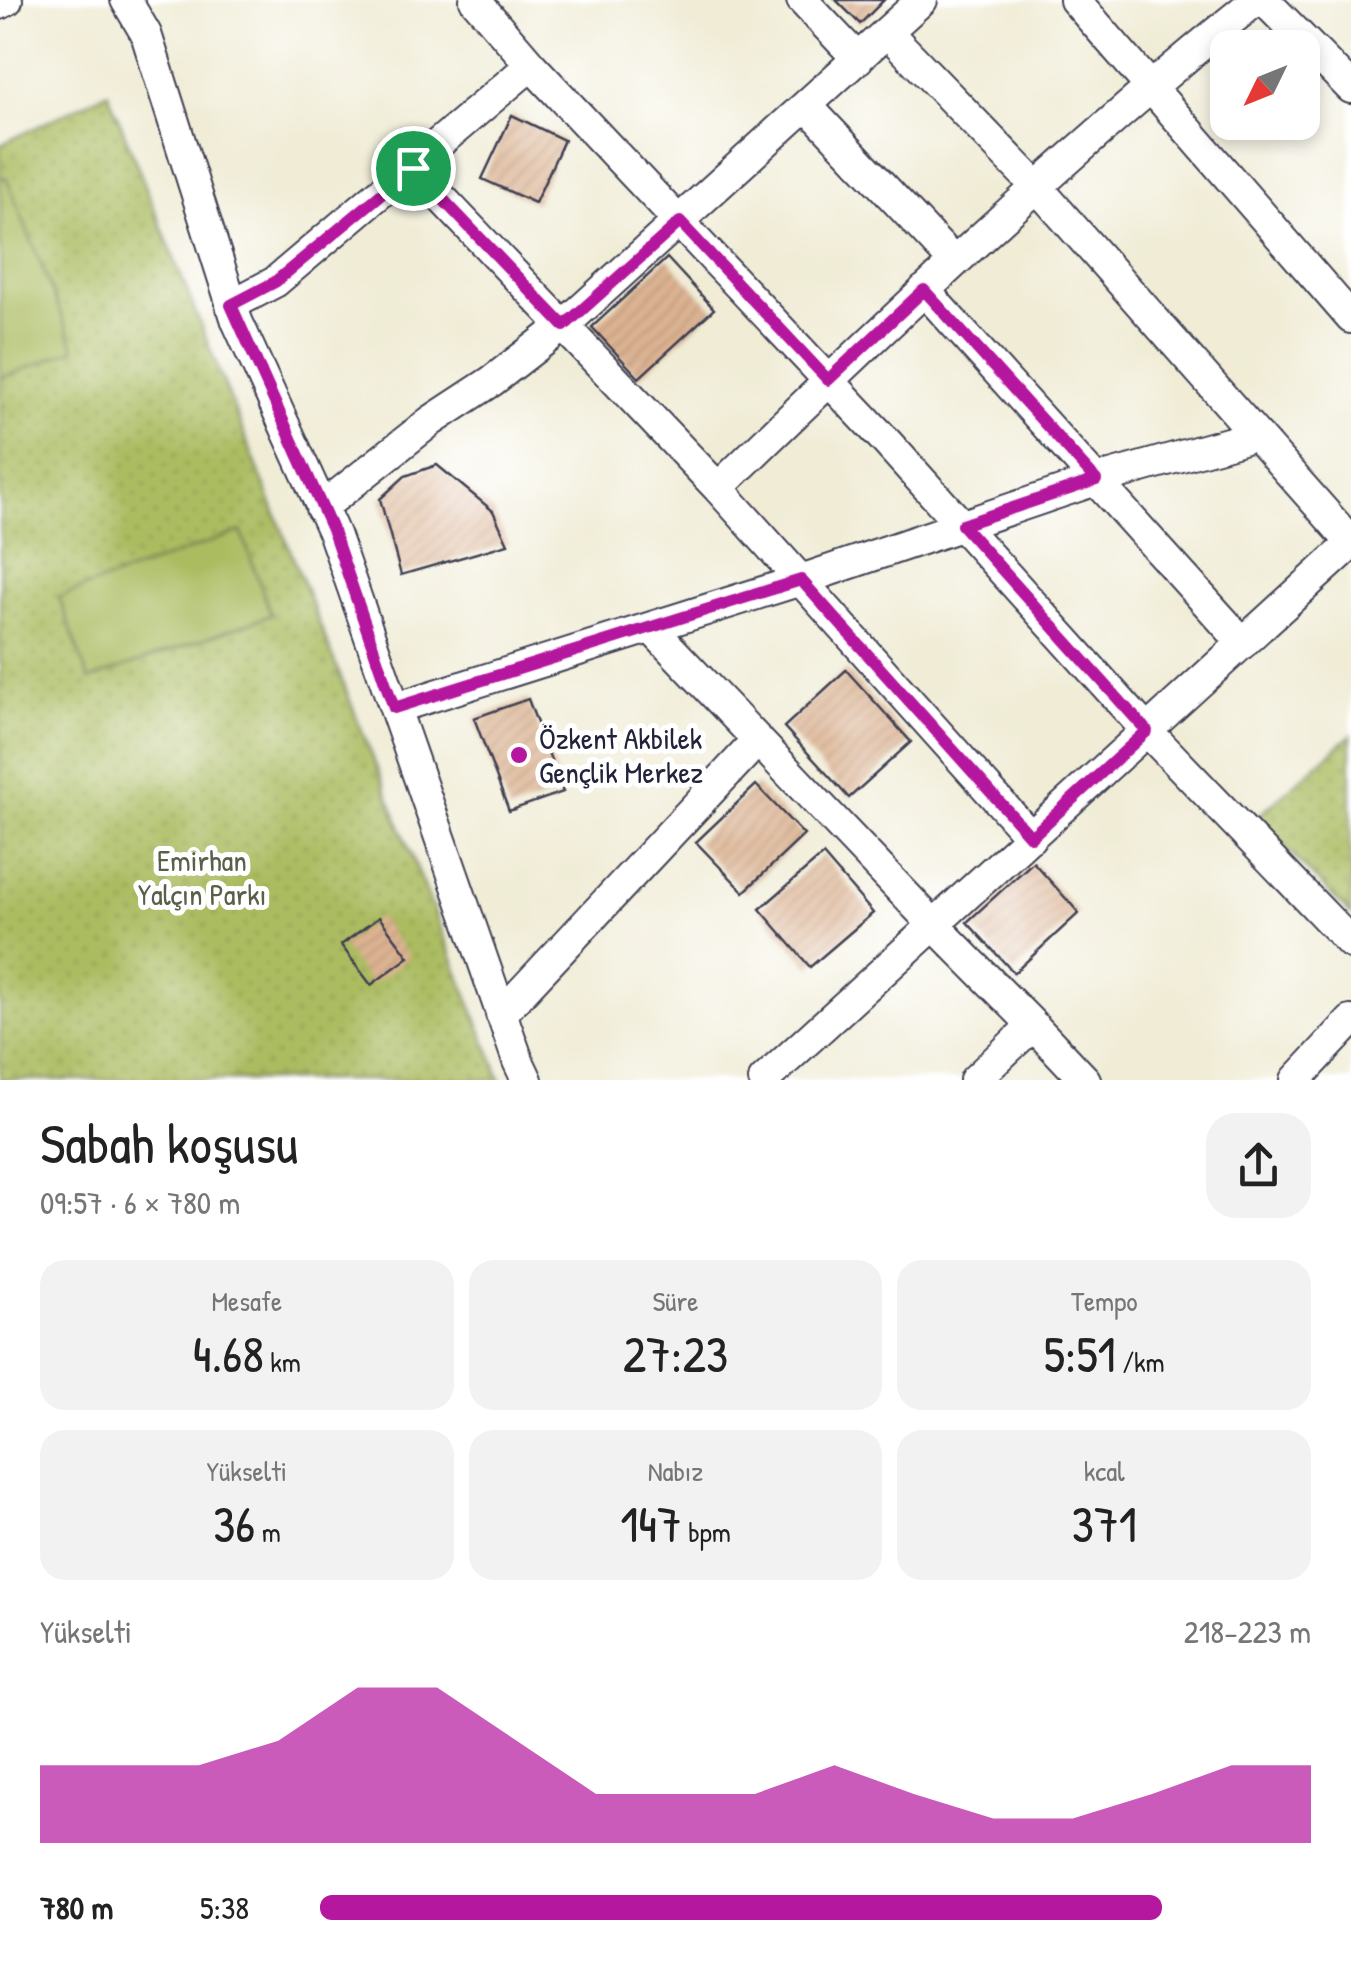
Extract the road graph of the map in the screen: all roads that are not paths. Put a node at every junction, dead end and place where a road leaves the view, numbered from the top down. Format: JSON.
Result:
{"nodes":[{"id":1,"x":7,"y":0,"type":"edge"},
{"id":2,"x":126,"y":0,"type":"edge"},
{"id":3,"x":475,"y":0,"type":"edge"},
{"id":4,"x":802,"y":0,"type":"edge"},
{"id":5,"x":922,"y":0,"type":"edge"},
{"id":6,"x":1075,"y":0,"type":"edge"},
{"id":7,"x":1256,"y":0,"type":"edge"},
{"id":8,"x":1264,"y":0,"type":"edge"},
{"id":9,"x":0,"y":4,"type":"edge"},
{"id":10,"x":888,"y":32,"type":"junction"},
{"id":11,"x":858,"y":59,"type":"junction"},
{"id":12,"x":532,"y":65,"type":"junction"},
{"id":13,"x":1151,"y":84,"type":"junction"},
{"id":14,"x":1351,"y":88,"type":"edge"},
{"id":15,"x":807,"y":106,"type":"junction"},
{"id":16,"x":413,"y":168,"type":"junction"},
{"id":17,"x":1037,"y":187,"type":"junction"},
{"id":18,"x":680,"y":222,"type":"junction"},
{"id":19,"x":954,"y":262,"type":"junction"},
{"id":20,"x":924,"y":290,"type":"junction"},
{"id":21,"x":231,"y":305,"type":"junction"},
{"id":22,"x":1351,"y":318,"type":"edge"},
{"id":23,"x":564,"y":326,"type":"junction"},
{"id":24,"x":828,"y":380,"type":"junction"},
{"id":25,"x":1256,"y":435,"type":"junction"},
{"id":26,"x":1096,"y":480,"type":"junction"},
{"id":27,"x":718,"y":488,"type":"junction"},
{"id":28,"x":322,"y":508,"type":"junction"},
{"id":29,"x":962,"y":525,"type":"junction"},
{"id":30,"x":1351,"y":543,"type":"edge"},
{"id":31,"x":801,"y":580,"type":"junction"},
{"id":32,"x":651,"y":628,"type":"junction"},
{"id":33,"x":1243,"y":643,"type":"junction"},
{"id":34,"x":394,"y":708,"type":"junction"},
{"id":35,"x":1147,"y":731,"type":"junction"},
{"id":36,"x":758,"y":740,"type":"junction"},
{"id":37,"x":1031,"y":837,"type":"junction"},
{"id":38,"x":934,"y":926,"type":"junction"},
{"id":39,"x":1351,"y":942,"type":"edge"},
{"id":40,"x":502,"y":1014,"type":"junction"},
{"id":41,"x":1351,"y":1021,"type":"edge"},
{"id":42,"x":1033,"y":1025,"type":"junction"},
{"id":43,"x":528,"y":1080,"type":"edge"},
{"id":44,"x":764,"y":1080,"type":"edge"},
{"id":45,"x":975,"y":1080,"type":"edge"},
{"id":46,"x":1085,"y":1080,"type":"edge"},
{"id":47,"x":1296,"y":1080,"type":"edge"}],
"edges":[{"from":1,"to":9,"type":"street"},
{"from":2,"to":21,"type":"street"},
{"from":3,"to":12,"type":"street"},
{"from":4,"to":11,"type":"street"},
{"from":5,"to":10,"type":"street"},
{"from":6,"to":13,"type":"street"},
{"from":7,"to":13,"type":"street"},
{"from":8,"to":14,"type":"street"},
{"from":10,"to":11,"type":"street"},
{"from":10,"to":17,"type":"street"},
{"from":11,"to":15,"type":"street"},
{"from":12,"to":16,"type":"street"},
{"from":12,"to":18,"type":"street"},
{"from":13,"to":17,"type":"street"},
{"from":13,"to":22,"type":"street"},
{"from":15,"to":18,"type":"street"},
{"from":15,"to":19,"type":"street"},
{"from":16,"to":21,"type":"street"},
{"from":16,"to":23,"type":"street"},
{"from":17,"to":19,"type":"street"},
{"from":17,"to":25,"type":"street"},
{"from":18,"to":23,"type":"street"},
{"from":18,"to":24,"type":"street"},
{"from":19,"to":20,"type":"street"},
{"from":20,"to":24,"type":"street"},
{"from":20,"to":26,"type":"street"},
{"from":21,"to":28,"type":"street"},
{"from":23,"to":27,"type":"street"},
{"from":23,"to":28,"type":"street"},
{"from":24,"to":27,"type":"street"},
{"from":24,"to":29,"type":"street"},
{"from":25,"to":26,"type":"street"},
{"from":25,"to":30,"type":"street"},
{"from":26,"to":29,"type":"street"},
{"from":26,"to":33,"type":"street"},
{"from":27,"to":31,"type":"street"},
{"from":28,"to":34,"type":"street"},
{"from":29,"to":31,"type":"street"},
{"from":29,"to":35,"type":"street"},
{"from":30,"to":33,"type":"street"},
{"from":31,"to":32,"type":"street"},
{"from":31,"to":37,"type":"street"},
{"from":32,"to":34,"type":"street"},
{"from":32,"to":36,"type":"street"},
{"from":33,"to":35,"type":"street"},
{"from":34,"to":40,"type":"street"},
{"from":35,"to":37,"type":"street"},
{"from":35,"to":39,"type":"street"},
{"from":36,"to":38,"type":"street"},
{"from":36,"to":40,"type":"street"},
{"from":37,"to":38,"type":"street"},
{"from":38,"to":42,"type":"street"},
{"from":38,"to":44,"type":"street"},
{"from":40,"to":43,"type":"street"},
{"from":41,"to":47,"type":"street"},
{"from":42,"to":45,"type":"street"},
{"from":42,"to":46,"type":"street"}]}
